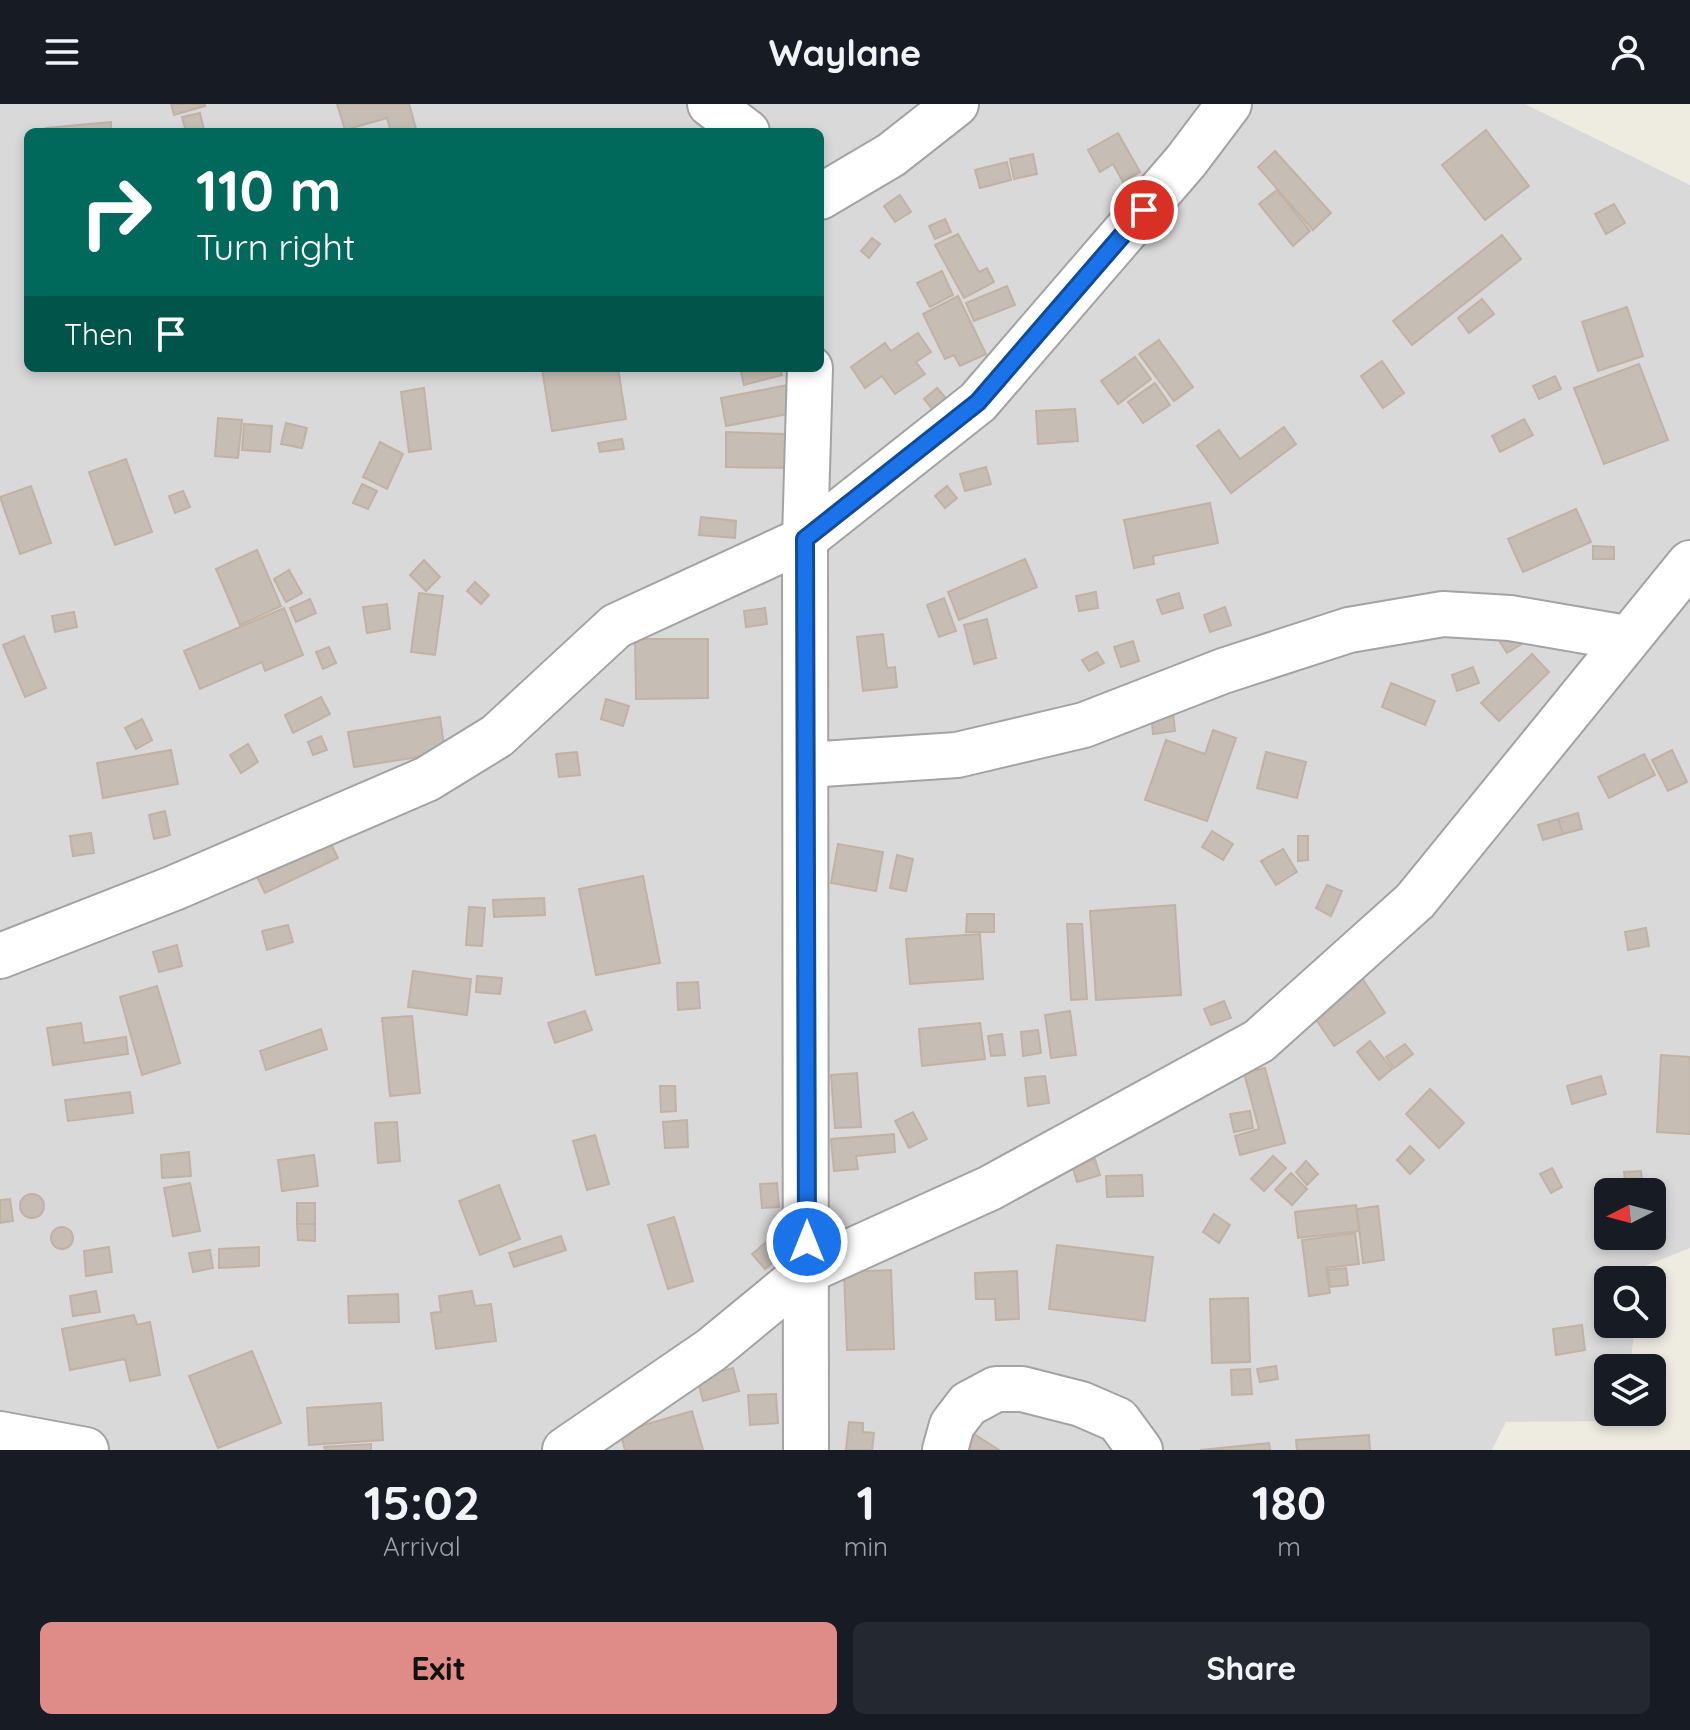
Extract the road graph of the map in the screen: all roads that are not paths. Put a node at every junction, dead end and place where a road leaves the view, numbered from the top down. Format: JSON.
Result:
{"nodes":[{"id":1,"x":710,"y":104,"type":"edge"},
{"id":2,"x":956,"y":104,"type":"edge"},
{"id":3,"x":1229,"y":104,"type":"edge"},
{"id":4,"x":742,"y":128,"type":"edge"},
{"id":5,"x":824,"y":195,"type":"edge"},
{"id":6,"x":810,"y":372,"type":"edge"},
{"id":7,"x":805,"y":539,"type":"junction"},
{"id":8,"x":1690,"y":563,"type":"edge"},
{"id":9,"x":1626,"y":638,"type":"junction"},
{"id":10,"x":807,"y":765,"type":"junction"},
{"id":11,"x":0,"y":956,"type":"edge"},
{"id":12,"x":807,"y":1271,"type":"junction"},
{"id":13,"x":0,"y":1434,"type":"edge"},
{"id":14,"x":86,"y":1450,"type":"edge"},
{"id":15,"x":565,"y":1450,"type":"edge"},
{"id":16,"x":806,"y":1450,"type":"edge"},
{"id":17,"x":945,"y":1450,"type":"edge"},
{"id":18,"x":1140,"y":1450,"type":"edge"}],
"edges":[{"from":1,"to":4,"type":"street"},
{"from":2,"to":5,"type":"street"},
{"from":3,"to":7,"type":"street"},
{"from":6,"to":7,"type":"street"},
{"from":7,"to":10,"type":"street"},
{"from":7,"to":11,"type":"street"},
{"from":8,"to":9,"type":"street"},
{"from":9,"to":10,"type":"street"},
{"from":9,"to":12,"type":"street"},
{"from":10,"to":12,"type":"street"},
{"from":12,"to":15,"type":"street"},
{"from":12,"to":16,"type":"street"},
{"from":13,"to":14,"type":"street"},
{"from":17,"to":18,"type":"street"}]}
